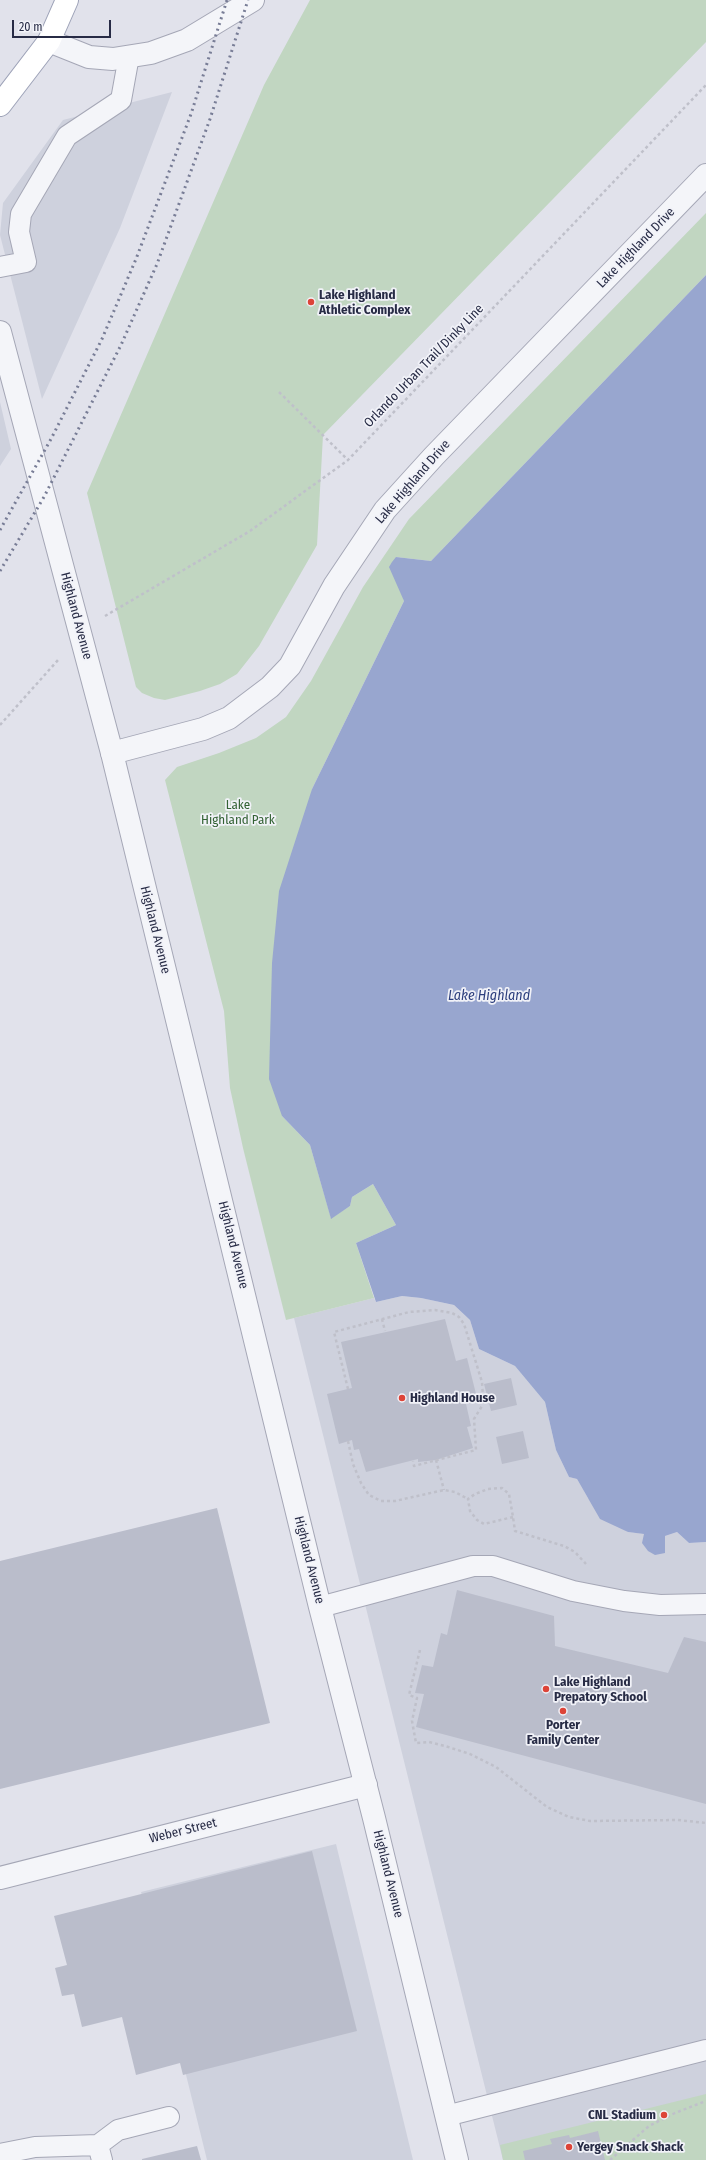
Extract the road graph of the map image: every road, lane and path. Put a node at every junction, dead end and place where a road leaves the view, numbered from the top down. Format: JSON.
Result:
{"nodes":[{"id":1,"x":67,"y":0,"type":"edge"},
{"id":2,"x":253,"y":0,"type":"edge"},
{"id":3,"x":49,"y":41,"type":"junction"},
{"id":4,"x":129,"y":56,"type":"junction"},
{"id":5,"x":706,"y":85,"type":"edge"},
{"id":6,"x":0,"y":105,"type":"edge"},
{"id":7,"x":706,"y":175,"type":"edge"},
{"id":8,"x":0,"y":267,"type":"edge"},
{"id":9,"x":0,"y":332,"type":"edge"},
{"id":10,"x":279,"y":392,"type":"dead end"},
{"id":11,"x":348,"y":460,"type":"junction"},
{"id":12,"x":114,"y":609,"type":"dead end"},
{"id":13,"x":63,"y":655,"type":"dead end"},
{"id":14,"x":0,"y":725,"type":"edge"},
{"id":15,"x":112,"y":753,"type":"junction"},
{"id":16,"x":382,"y":1319,"type":"junction"},
{"id":17,"x":385,"y":1331,"type":"dead end"},
{"id":18,"x":348,"y":1389,"type":"dead end"},
{"id":19,"x":348,"y":1441,"type":"dead end"},
{"id":20,"x":436,"y":1460,"type":"junction"},
{"id":21,"x":413,"y":1461,"type":"dead end"},
{"id":22,"x":444,"y":1490,"type":"junction"},
{"id":23,"x":468,"y":1499,"type":"junction"},
{"id":24,"x":513,"y":1517,"type":"junction"},
{"id":25,"x":590,"y":1568,"type":"dead end"},
{"id":26,"x":706,"y":1604,"type":"edge"},
{"id":27,"x":320,"y":1607,"type":"junction"},
{"id":28,"x":420,"y":1650,"type":"dead end"},
{"id":29,"x":366,"y":1785,"type":"junction"},
{"id":30,"x":706,"y":1822,"type":"edge"},
{"id":31,"x":0,"y":1878,"type":"edge"},
{"id":32,"x":706,"y":2050,"type":"edge"},
{"id":33,"x":706,"y":2101,"type":"edge"},
{"id":34,"x":446,"y":2116,"type":"junction"},
{"id":35,"x":169,"y":2117,"type":"dead end"},
{"id":36,"x":100,"y":2152,"type":"edge"},
{"id":37,"x":0,"y":2154,"type":"edge"},
{"id":38,"x":457,"y":2160,"type":"edge"},
{"id":39,"x":610,"y":2160,"type":"edge"}],
"edges":[{"from":1,"to":3,"type":"main road"},
{"from":2,"to":4,"type":"street"},
{"from":3,"to":4,"type":"street"},
{"from":3,"to":6,"type":"main road"},
{"from":4,"to":8,"type":"lane"},
{"from":5,"to":11,"type":"path","name":"Orlando Urban Trail/Dinky Line"},
{"from":7,"to":15,"type":"street","name":"Lake Highland Drive"},
{"from":9,"to":15,"type":"street","name":"Highland Avenue"},
{"from":10,"to":11,"type":"path"},
{"from":11,"to":12,"type":"path","name":"Orlando Urban Trail/Dinky Line"},
{"from":13,"to":14,"type":"path"},
{"from":15,"to":27,"type":"street","name":"Highland Avenue"},
{"from":16,"to":17,"type":"path"},
{"from":16,"to":18,"type":"path"},
{"from":16,"to":20,"type":"path"},
{"from":19,"to":22,"type":"path"},
{"from":20,"to":21,"type":"path"},
{"from":20,"to":22,"type":"path"},
{"from":22,"to":23,"type":"path"},
{"from":23,"to":24,"type":"path"},
{"from":23,"to":24,"type":"path"},
{"from":24,"to":25,"type":"path"},
{"from":26,"to":27,"type":"lane"},
{"from":27,"to":29,"type":"street","name":"Highland Avenue"},
{"from":28,"to":30,"type":"path"},
{"from":29,"to":31,"type":"street","name":"Weber Street"},
{"from":29,"to":34,"type":"street","name":"Highland Avenue"},
{"from":32,"to":34,"type":"lane"},
{"from":33,"to":39,"type":"path"},
{"from":34,"to":38,"type":"street","name":"Highland Avenue"},
{"from":35,"to":36,"type":"lane"},
{"from":36,"to":37,"type":"lane"}]}
